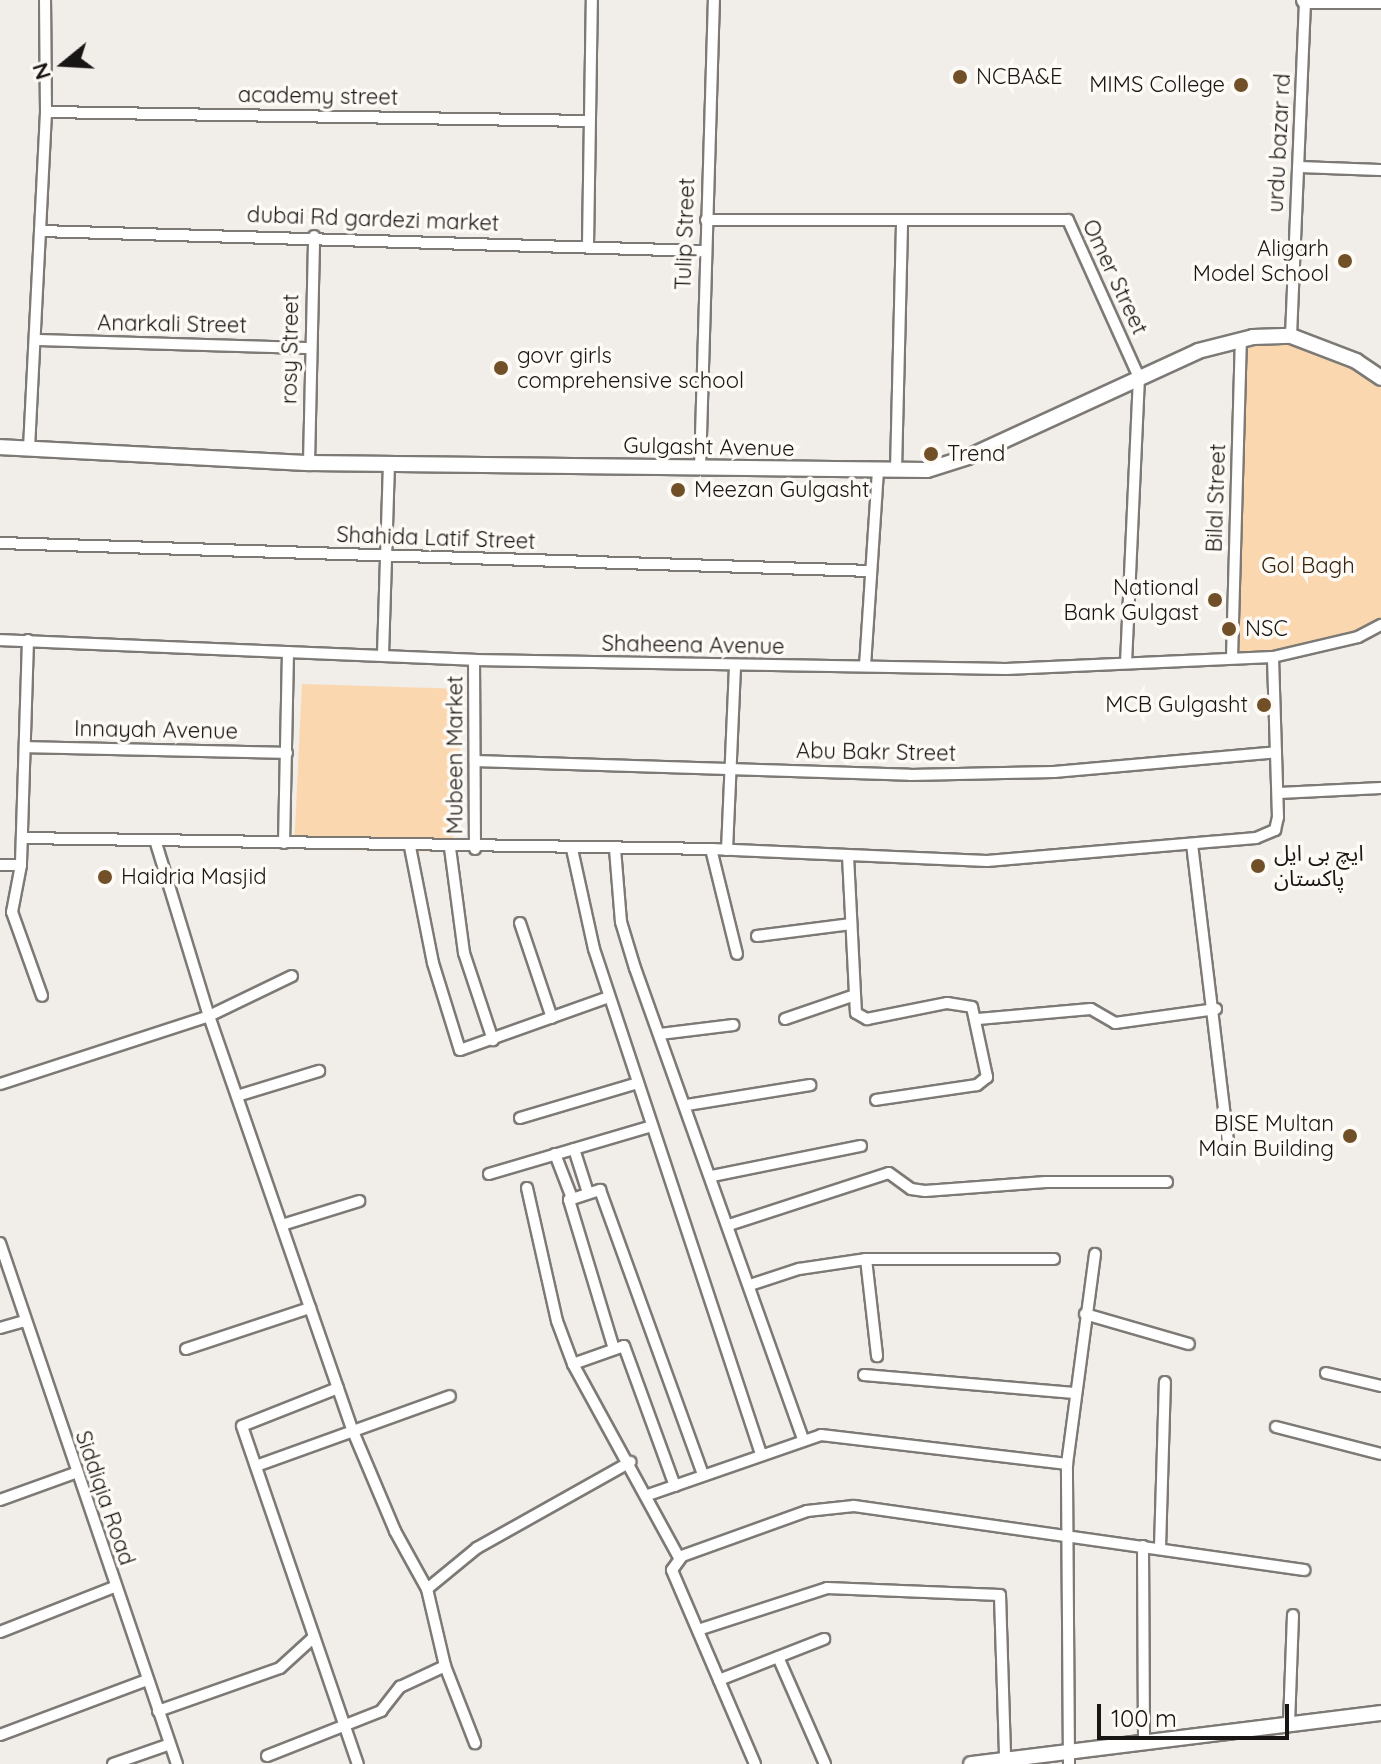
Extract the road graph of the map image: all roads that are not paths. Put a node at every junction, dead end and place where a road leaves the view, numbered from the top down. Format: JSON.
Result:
{"nodes":[{"id":1,"x":45,"y":0,"type":"edge"},
{"id":2,"x":592,"y":0,"type":"edge"},
{"id":3,"x":714,"y":0,"type":"edge"},
{"id":4,"x":1305,"y":0,"type":"edge"},
{"id":5,"x":1381,"y":0,"type":"edge"},
{"id":6,"x":46,"y":112,"type":"junction"},
{"id":7,"x":589,"y":121,"type":"junction"},
{"id":8,"x":1298,"y":167,"type":"junction"},
{"id":9,"x":1381,"y":170,"type":"edge"},
{"id":10,"x":706,"y":220,"type":"junction"},
{"id":11,"x":902,"y":221,"type":"junction"},
{"id":12,"x":40,"y":231,"type":"junction"},
{"id":13,"x":314,"y":236,"type":"junction"},
{"id":14,"x":588,"y":245,"type":"junction"},
{"id":15,"x":704,"y":251,"type":"junction"},
{"id":16,"x":1291,"y":336,"type":"junction"},
{"id":17,"x":35,"y":340,"type":"junction"},
{"id":18,"x":1241,"y":340,"type":"junction"},
{"id":19,"x":309,"y":348,"type":"junction"},
{"id":20,"x":1139,"y":377,"type":"junction"},
{"id":21,"x":1381,"y":378,"type":"edge"},
{"id":22,"x":0,"y":447,"type":"edge"},
{"id":23,"x":29,"y":448,"type":"junction"},
{"id":24,"x":309,"y":463,"type":"junction"},
{"id":25,"x":389,"y":464,"type":"junction"},
{"id":26,"x":700,"y":469,"type":"junction"},
{"id":27,"x":878,"y":470,"type":"junction"},
{"id":28,"x":896,"y":470,"type":"junction"},
{"id":29,"x":0,"y":543,"type":"edge"},
{"id":30,"x":386,"y":556,"type":"junction"},
{"id":31,"x":870,"y":571,"type":"junction"},
{"id":32,"x":1381,"y":625,"type":"edge"},
{"id":33,"x":0,"y":640,"type":"edge"},
{"id":34,"x":28,"y":640,"type":"junction"},
{"id":35,"x":288,"y":652,"type":"junction"},
{"id":36,"x":383,"y":654,"type":"junction"},
{"id":37,"x":1273,"y":657,"type":"junction"},
{"id":38,"x":1232,"y":658,"type":"junction"},
{"id":39,"x":474,"y":660,"type":"junction"},
{"id":40,"x":1126,"y":662,"type":"junction"},
{"id":41,"x":865,"y":666,"type":"junction"},
{"id":42,"x":735,"y":667,"type":"junction"},
{"id":43,"x":25,"y":747,"type":"junction"},
{"id":44,"x":1276,"y":752,"type":"junction"},
{"id":45,"x":287,"y":753,"type":"junction"},
{"id":46,"x":475,"y":761,"type":"junction"},
{"id":47,"x":731,"y":769,"type":"junction"},
{"id":48,"x":1381,"y":788,"type":"edge"},
{"id":49,"x":1279,"y":793,"type":"junction"},
{"id":50,"x":22,"y":838,"type":"junction"},
{"id":51,"x":156,"y":843,"type":"junction"},
{"id":52,"x":284,"y":843,"type":"junction"},
{"id":53,"x":1192,"y":844,"type":"junction"},
{"id":54,"x":410,"y":847,"type":"junction"},
{"id":55,"x":450,"y":848,"type":"junction"},
{"id":56,"x":475,"y":849,"type":"junction"},
{"id":57,"x":572,"y":849,"type":"junction"},
{"id":58,"x":615,"y":849,"type":"junction"},
{"id":59,"x":711,"y":849,"type":"junction"},
{"id":60,"x":727,"y":850,"type":"junction"},
{"id":61,"x":848,"y":856,"type":"junction"},
{"id":62,"x":0,"y":865,"type":"edge"},
{"id":63,"x":21,"y":865,"type":"junction"},
{"id":64,"x":520,"y":923,"type":"dead end"},
{"id":65,"x":851,"y":924,"type":"junction"},
{"id":66,"x":757,"y":936,"type":"dead end"},
{"id":67,"x":737,"y":954,"type":"dead end"},
{"id":68,"x":292,"y":976,"type":"dead end"},
{"id":69,"x":855,"y":995,"type":"junction"},
{"id":70,"x":42,"y":996,"type":"dead end"},
{"id":71,"x":609,"y":997,"type":"junction"},
{"id":72,"x":1216,"y":1009,"type":"junction"},
{"id":73,"x":209,"y":1016,"type":"junction"},
{"id":74,"x":552,"y":1018,"type":"junction"},
{"id":75,"x":785,"y":1019,"type":"dead end"},
{"id":76,"x":978,"y":1019,"type":"junction"},
{"id":77,"x":733,"y":1025,"type":"dead end"},
{"id":78,"x":660,"y":1034,"type":"junction"},
{"id":79,"x":493,"y":1040,"type":"junction"},
{"id":80,"x":319,"y":1071,"type":"dead end"},
{"id":81,"x":638,"y":1083,"type":"junction"},
{"id":82,"x":0,"y":1084,"type":"edge"},
{"id":83,"x":810,"y":1085,"type":"dead end"},
{"id":84,"x":237,"y":1096,"type":"junction"},
{"id":85,"x":876,"y":1100,"type":"dead end"},
{"id":86,"x":687,"y":1105,"type":"junction"},
{"id":87,"x":520,"y":1118,"type":"dead end"},
{"id":88,"x":652,"y":1126,"type":"junction"},
{"id":89,"x":1228,"y":1142,"type":"dead end"},
{"id":90,"x":861,"y":1146,"type":"dead end"},
{"id":91,"x":574,"y":1149,"type":"junction"},
{"id":92,"x":555,"y":1154,"type":"junction"},
{"id":93,"x":489,"y":1174,"type":"dead end"},
{"id":94,"x":712,"y":1176,"type":"junction"},
{"id":95,"x":1167,"y":1182,"type":"dead end"},
{"id":96,"x":527,"y":1188,"type":"dead end"},
{"id":97,"x":588,"y":1193,"type":"junction"},
{"id":98,"x":572,"y":1198,"type":"junction"},
{"id":99,"x":359,"y":1201,"type":"dead end"},
{"id":100,"x":282,"y":1225,"type":"junction"},
{"id":101,"x":729,"y":1225,"type":"junction"},
{"id":102,"x":0,"y":1243,"type":"edge"},
{"id":103,"x":1095,"y":1254,"type":"dead end"},
{"id":104,"x":866,"y":1259,"type":"junction"},
{"id":105,"x":1054,"y":1259,"type":"dead end"},
{"id":106,"x":750,"y":1285,"type":"junction"},
{"id":107,"x":310,"y":1308,"type":"junction"},
{"id":108,"x":1085,"y":1314,"type":"junction"},
{"id":109,"x":25,"y":1321,"type":"junction"},
{"id":110,"x":0,"y":1328,"type":"edge"},
{"id":111,"x":1189,"y":1344,"type":"dead end"},
{"id":112,"x":186,"y":1349,"type":"dead end"},
{"id":113,"x":614,"y":1349,"type":"junction"},
{"id":114,"x":877,"y":1356,"type":"dead end"},
{"id":115,"x":573,"y":1364,"type":"junction"},
{"id":116,"x":1326,"y":1373,"type":"dead end"},
{"id":117,"x":864,"y":1375,"type":"dead end"},
{"id":118,"x":1165,"y":1382,"type":"dead end"},
{"id":119,"x":1381,"y":1386,"type":"edge"},
{"id":120,"x":338,"y":1388,"type":"junction"},
{"id":121,"x":1074,"y":1393,"type":"junction"},
{"id":122,"x":450,"y":1396,"type":"dead end"},
{"id":123,"x":1276,"y":1427,"type":"dead end"},
{"id":124,"x":352,"y":1429,"type":"junction"},
{"id":125,"x":803,"y":1439,"type":"junction"},
{"id":126,"x":761,"y":1454,"type":"junction"},
{"id":127,"x":1381,"y":1454,"type":"edge"},
{"id":128,"x":630,"y":1462,"type":"junction"},
{"id":129,"x":1067,"y":1464,"type":"junction"},
{"id":130,"x":256,"y":1466,"type":"junction"},
{"id":131,"x":75,"y":1473,"type":"junction"},
{"id":132,"x":703,"y":1475,"type":"junction"},
{"id":133,"x":675,"y":1486,"type":"junction"},
{"id":134,"x":648,"y":1495,"type":"junction"},
{"id":135,"x":0,"y":1500,"type":"edge"},
{"id":136,"x":1067,"y":1535,"type":"junction"},
{"id":137,"x":1143,"y":1546,"type":"junction"},
{"id":138,"x":1160,"y":1548,"type":"junction"},
{"id":139,"x":679,"y":1558,"type":"junction"},
{"id":140,"x":1304,"y":1570,"type":"dead end"},
{"id":141,"x":114,"y":1587,"type":"junction"},
{"id":142,"x":427,"y":1589,"type":"junction"},
{"id":143,"x":1293,"y":1615,"type":"dead end"},
{"id":144,"x":698,"y":1630,"type":"junction"},
{"id":145,"x":0,"y":1632,"type":"edge"},
{"id":146,"x":314,"y":1637,"type":"junction"},
{"id":147,"x":824,"y":1639,"type":"dead end"},
{"id":148,"x":778,"y":1657,"type":"junction"},
{"id":149,"x":445,"y":1666,"type":"junction"},
{"id":150,"x":147,"y":1680,"type":"junction"},
{"id":151,"x":719,"y":1680,"type":"junction"},
{"id":152,"x":158,"y":1711,"type":"junction"},
{"id":153,"x":1381,"y":1713,"type":"edge"},
{"id":154,"x":1289,"y":1724,"type":"junction"},
{"id":155,"x":345,"y":1726,"type":"junction"},
{"id":156,"x":0,"y":1735,"type":"edge"},
{"id":157,"x":1144,"y":1741,"type":"junction"},
{"id":158,"x":475,"y":1743,"type":"dead end"},
{"id":159,"x":170,"y":1744,"type":"junction"},
{"id":160,"x":267,"y":1756,"type":"dead end"},
{"id":161,"x":1068,"y":1757,"type":"edge"},
{"id":162,"x":998,"y":1760,"type":"edge"},
{"id":163,"x":113,"y":1764,"type":"edge"},
{"id":164,"x":177,"y":1764,"type":"edge"},
{"id":165,"x":358,"y":1764,"type":"edge"},
{"id":166,"x":755,"y":1764,"type":"edge"},
{"id":167,"x":825,"y":1764,"type":"edge"},
{"id":168,"x":971,"y":1764,"type":"edge"}],
"edges":[{"from":1,"to":6,"type":"street"},
{"from":2,"to":7,"type":"street"},
{"from":3,"to":10,"type":"street","name":"Tulip Street"},
{"from":4,"to":5,"type":"main road"},
{"from":4,"to":8,"type":"street","name":"urdu bazar rd"},
{"from":6,"to":7,"type":"street","name":"academy street"},
{"from":6,"to":12,"type":"street"},
{"from":7,"to":14,"type":"street"},
{"from":8,"to":9,"type":"street"},
{"from":8,"to":16,"type":"street","name":"urdu bazar rd"},
{"from":10,"to":11,"type":"street","name":"Omer Street"},
{"from":10,"to":15,"type":"street","name":"Tulip Street"},
{"from":11,"to":20,"type":"street","name":"Omer Street"},
{"from":11,"to":28,"type":"street"},
{"from":12,"to":13,"type":"street","name":"dubai Rd gardezi market"},
{"from":12,"to":17,"type":"street"},
{"from":13,"to":14,"type":"street","name":"dubai Rd gardezi market"},
{"from":13,"to":19,"type":"street","name":"rosy Street"},
{"from":14,"to":15,"type":"street","name":"dubai Rd gardezi market"},
{"from":15,"to":26,"type":"street","name":"Tulip Street"},
{"from":16,"to":18,"type":"street","name":"Gulgasht Avenue"},
{"from":16,"to":21,"type":"street","name":"Gulgasht Avenue"},
{"from":17,"to":19,"type":"street","name":"Anarkali Street"},
{"from":17,"to":23,"type":"street"},
{"from":18,"to":20,"type":"street","name":"Gulgasht Avenue"},
{"from":18,"to":38,"type":"street","name":"Bilal Street"},
{"from":19,"to":24,"type":"street","name":"rosy Street"},
{"from":20,"to":28,"type":"street","name":"Gulgasht Avenue"},
{"from":20,"to":40,"type":"street","name":"Omer Street"},
{"from":22,"to":23,"type":"street","name":"Gulgasht Avenue"},
{"from":23,"to":24,"type":"street","name":"Gulgasht Avenue"},
{"from":24,"to":25,"type":"street","name":"Gulgasht Avenue"},
{"from":25,"to":26,"type":"street","name":"Gulgasht Avenue"},
{"from":25,"to":30,"type":"street"},
{"from":26,"to":27,"type":"street","name":"Gulgasht Avenue"},
{"from":27,"to":28,"type":"street","name":"Gulgasht Avenue"},
{"from":27,"to":31,"type":"street"},
{"from":29,"to":30,"type":"street","name":"Shahida Latif Street"},
{"from":30,"to":31,"type":"street","name":"Shahida Latif Street"},
{"from":30,"to":36,"type":"street"},
{"from":31,"to":41,"type":"street"},
{"from":32,"to":37,"type":"street","name":"Shaheena Avenue"},
{"from":33,"to":34,"type":"street","name":"Shaheena Avenue"},
{"from":34,"to":35,"type":"street","name":"Shaheena Avenue"},
{"from":34,"to":43,"type":"street"},
{"from":35,"to":36,"type":"street","name":"Shaheena Avenue"},
{"from":35,"to":45,"type":"street"},
{"from":36,"to":39,"type":"street","name":"Shaheena Avenue"},
{"from":37,"to":38,"type":"street","name":"Shaheena Avenue"},
{"from":37,"to":44,"type":"street"},
{"from":38,"to":40,"type":"street","name":"Shaheena Avenue"},
{"from":39,"to":42,"type":"street","name":"Shaheena Avenue"},
{"from":39,"to":46,"type":"street","name":"Mubeen Market"},
{"from":40,"to":41,"type":"street","name":"Shaheena Avenue"},
{"from":41,"to":42,"type":"street","name":"Shaheena Avenue"},
{"from":42,"to":47,"type":"street"},
{"from":43,"to":45,"type":"street","name":"Innayah Avenue"},
{"from":43,"to":50,"type":"street"},
{"from":44,"to":47,"type":"street","name":"Abu Bakr Street"},
{"from":44,"to":49,"type":"street"},
{"from":45,"to":52,"type":"street"},
{"from":46,"to":47,"type":"street","name":"Abu Bakr Street"},
{"from":46,"to":56,"type":"street","name":"Mubeen Market"},
{"from":47,"to":60,"type":"street"},
{"from":48,"to":49,"type":"street"},
{"from":49,"to":53,"type":"street"},
{"from":50,"to":51,"type":"street"},
{"from":50,"to":63,"type":"street"},
{"from":51,"to":52,"type":"street"},
{"from":51,"to":73,"type":"street"},
{"from":52,"to":54,"type":"street"},
{"from":53,"to":61,"type":"street"},
{"from":53,"to":72,"type":"street"},
{"from":54,"to":55,"type":"street"},
{"from":54,"to":79,"type":"street"},
{"from":55,"to":56,"type":"street"},
{"from":55,"to":79,"type":"street"},
{"from":56,"to":57,"type":"street"},
{"from":57,"to":58,"type":"street"},
{"from":57,"to":71,"type":"street"},
{"from":58,"to":59,"type":"street"},
{"from":58,"to":78,"type":"street"},
{"from":59,"to":60,"type":"street"},
{"from":59,"to":67,"type":"street"},
{"from":60,"to":61,"type":"street"},
{"from":61,"to":65,"type":"street"},
{"from":62,"to":63,"type":"street"},
{"from":63,"to":70,"type":"street"},
{"from":64,"to":74,"type":"street"},
{"from":65,"to":66,"type":"street"},
{"from":65,"to":69,"type":"street"},
{"from":68,"to":73,"type":"street"},
{"from":69,"to":75,"type":"street"},
{"from":69,"to":76,"type":"street"},
{"from":71,"to":74,"type":"street"},
{"from":71,"to":81,"type":"street"},
{"from":72,"to":76,"type":"street"},
{"from":72,"to":89,"type":"street"},
{"from":73,"to":82,"type":"street"},
{"from":73,"to":84,"type":"street"},
{"from":74,"to":79,"type":"street"},
{"from":76,"to":85,"type":"street"},
{"from":77,"to":78,"type":"street"},
{"from":78,"to":86,"type":"street"},
{"from":80,"to":84,"type":"street"},
{"from":81,"to":87,"type":"street"},
{"from":81,"to":88,"type":"street"},
{"from":83,"to":86,"type":"street"},
{"from":84,"to":100,"type":"street"},
{"from":86,"to":94,"type":"street"},
{"from":88,"to":91,"type":"street"},
{"from":88,"to":126,"type":"street"},
{"from":90,"to":94,"type":"street"},
{"from":91,"to":92,"type":"street"},
{"from":91,"to":97,"type":"street"},
{"from":92,"to":93,"type":"street"},
{"from":92,"to":98,"type":"street"},
{"from":94,"to":101,"type":"street"},
{"from":95,"to":101,"type":"street"},
{"from":96,"to":115,"type":"street"},
{"from":97,"to":98,"type":"street"},
{"from":97,"to":132,"type":"street"},
{"from":98,"to":113,"type":"street"},
{"from":99,"to":100,"type":"street"},
{"from":100,"to":107,"type":"street"},
{"from":101,"to":106,"type":"street"},
{"from":102,"to":109,"type":"street","name":"Siddiqia Road"},
{"from":103,"to":108,"type":"street"},
{"from":104,"to":105,"type":"street"},
{"from":104,"to":106,"type":"street"},
{"from":104,"to":114,"type":"street"},
{"from":106,"to":125,"type":"street"},
{"from":107,"to":112,"type":"street"},
{"from":107,"to":120,"type":"street"},
{"from":108,"to":111,"type":"street"},
{"from":108,"to":121,"type":"street"},
{"from":109,"to":110,"type":"street"},
{"from":109,"to":131,"type":"street","name":"Siddiqia Road"},
{"from":113,"to":115,"type":"street"},
{"from":113,"to":133,"type":"street"},
{"from":115,"to":128,"type":"street"},
{"from":116,"to":119,"type":"street"},
{"from":117,"to":121,"type":"street"},
{"from":118,"to":138,"type":"street"},
{"from":120,"to":124,"type":"street"},
{"from":120,"to":130,"type":"street"},
{"from":121,"to":129,"type":"street"},
{"from":122,"to":124,"type":"street"},
{"from":123,"to":127,"type":"street"},
{"from":124,"to":130,"type":"street"},
{"from":124,"to":142,"type":"street"},
{"from":125,"to":126,"type":"street"},
{"from":125,"to":129,"type":"street"},
{"from":126,"to":132,"type":"street"},
{"from":128,"to":134,"type":"street"},
{"from":128,"to":142,"type":"street"},
{"from":129,"to":136,"type":"street"},
{"from":130,"to":146,"type":"street"},
{"from":131,"to":135,"type":"street"},
{"from":131,"to":141,"type":"street","name":"Siddiqia Road"},
{"from":132,"to":133,"type":"street"},
{"from":133,"to":134,"type":"street"},
{"from":134,"to":139,"type":"street"},
{"from":136,"to":137,"type":"street"},
{"from":136,"to":139,"type":"street"},
{"from":136,"to":161,"type":"street"},
{"from":137,"to":138,"type":"street"},
{"from":137,"to":157,"type":"street"},
{"from":138,"to":140,"type":"street"},
{"from":139,"to":144,"type":"street"},
{"from":141,"to":145,"type":"street"},
{"from":141,"to":150,"type":"street","name":"Siddiqia Road"},
{"from":142,"to":149,"type":"street"},
{"from":143,"to":154,"type":"street"},
{"from":144,"to":151,"type":"street"},
{"from":144,"to":162,"type":"street"},
{"from":146,"to":152,"type":"street"},
{"from":146,"to":155,"type":"street"},
{"from":147,"to":148,"type":"street"},
{"from":148,"to":151,"type":"street"},
{"from":148,"to":167,"type":"street"},
{"from":149,"to":155,"type":"street"},
{"from":149,"to":158,"type":"street"},
{"from":150,"to":152,"type":"street","name":"Siddiqia Road"},
{"from":150,"to":156,"type":"street"},
{"from":151,"to":166,"type":"street"},
{"from":152,"to":159,"type":"street","name":"Siddiqia Road"},
{"from":153,"to":154,"type":"street"},
{"from":154,"to":157,"type":"street"},
{"from":155,"to":160,"type":"street"},
{"from":155,"to":165,"type":"street"},
{"from":157,"to":161,"type":"street"},
{"from":159,"to":163,"type":"street"},
{"from":159,"to":164,"type":"street","name":"Siddiqia Road"},
{"from":161,"to":162,"type":"street"},
{"from":162,"to":168,"type":"street"}]}
